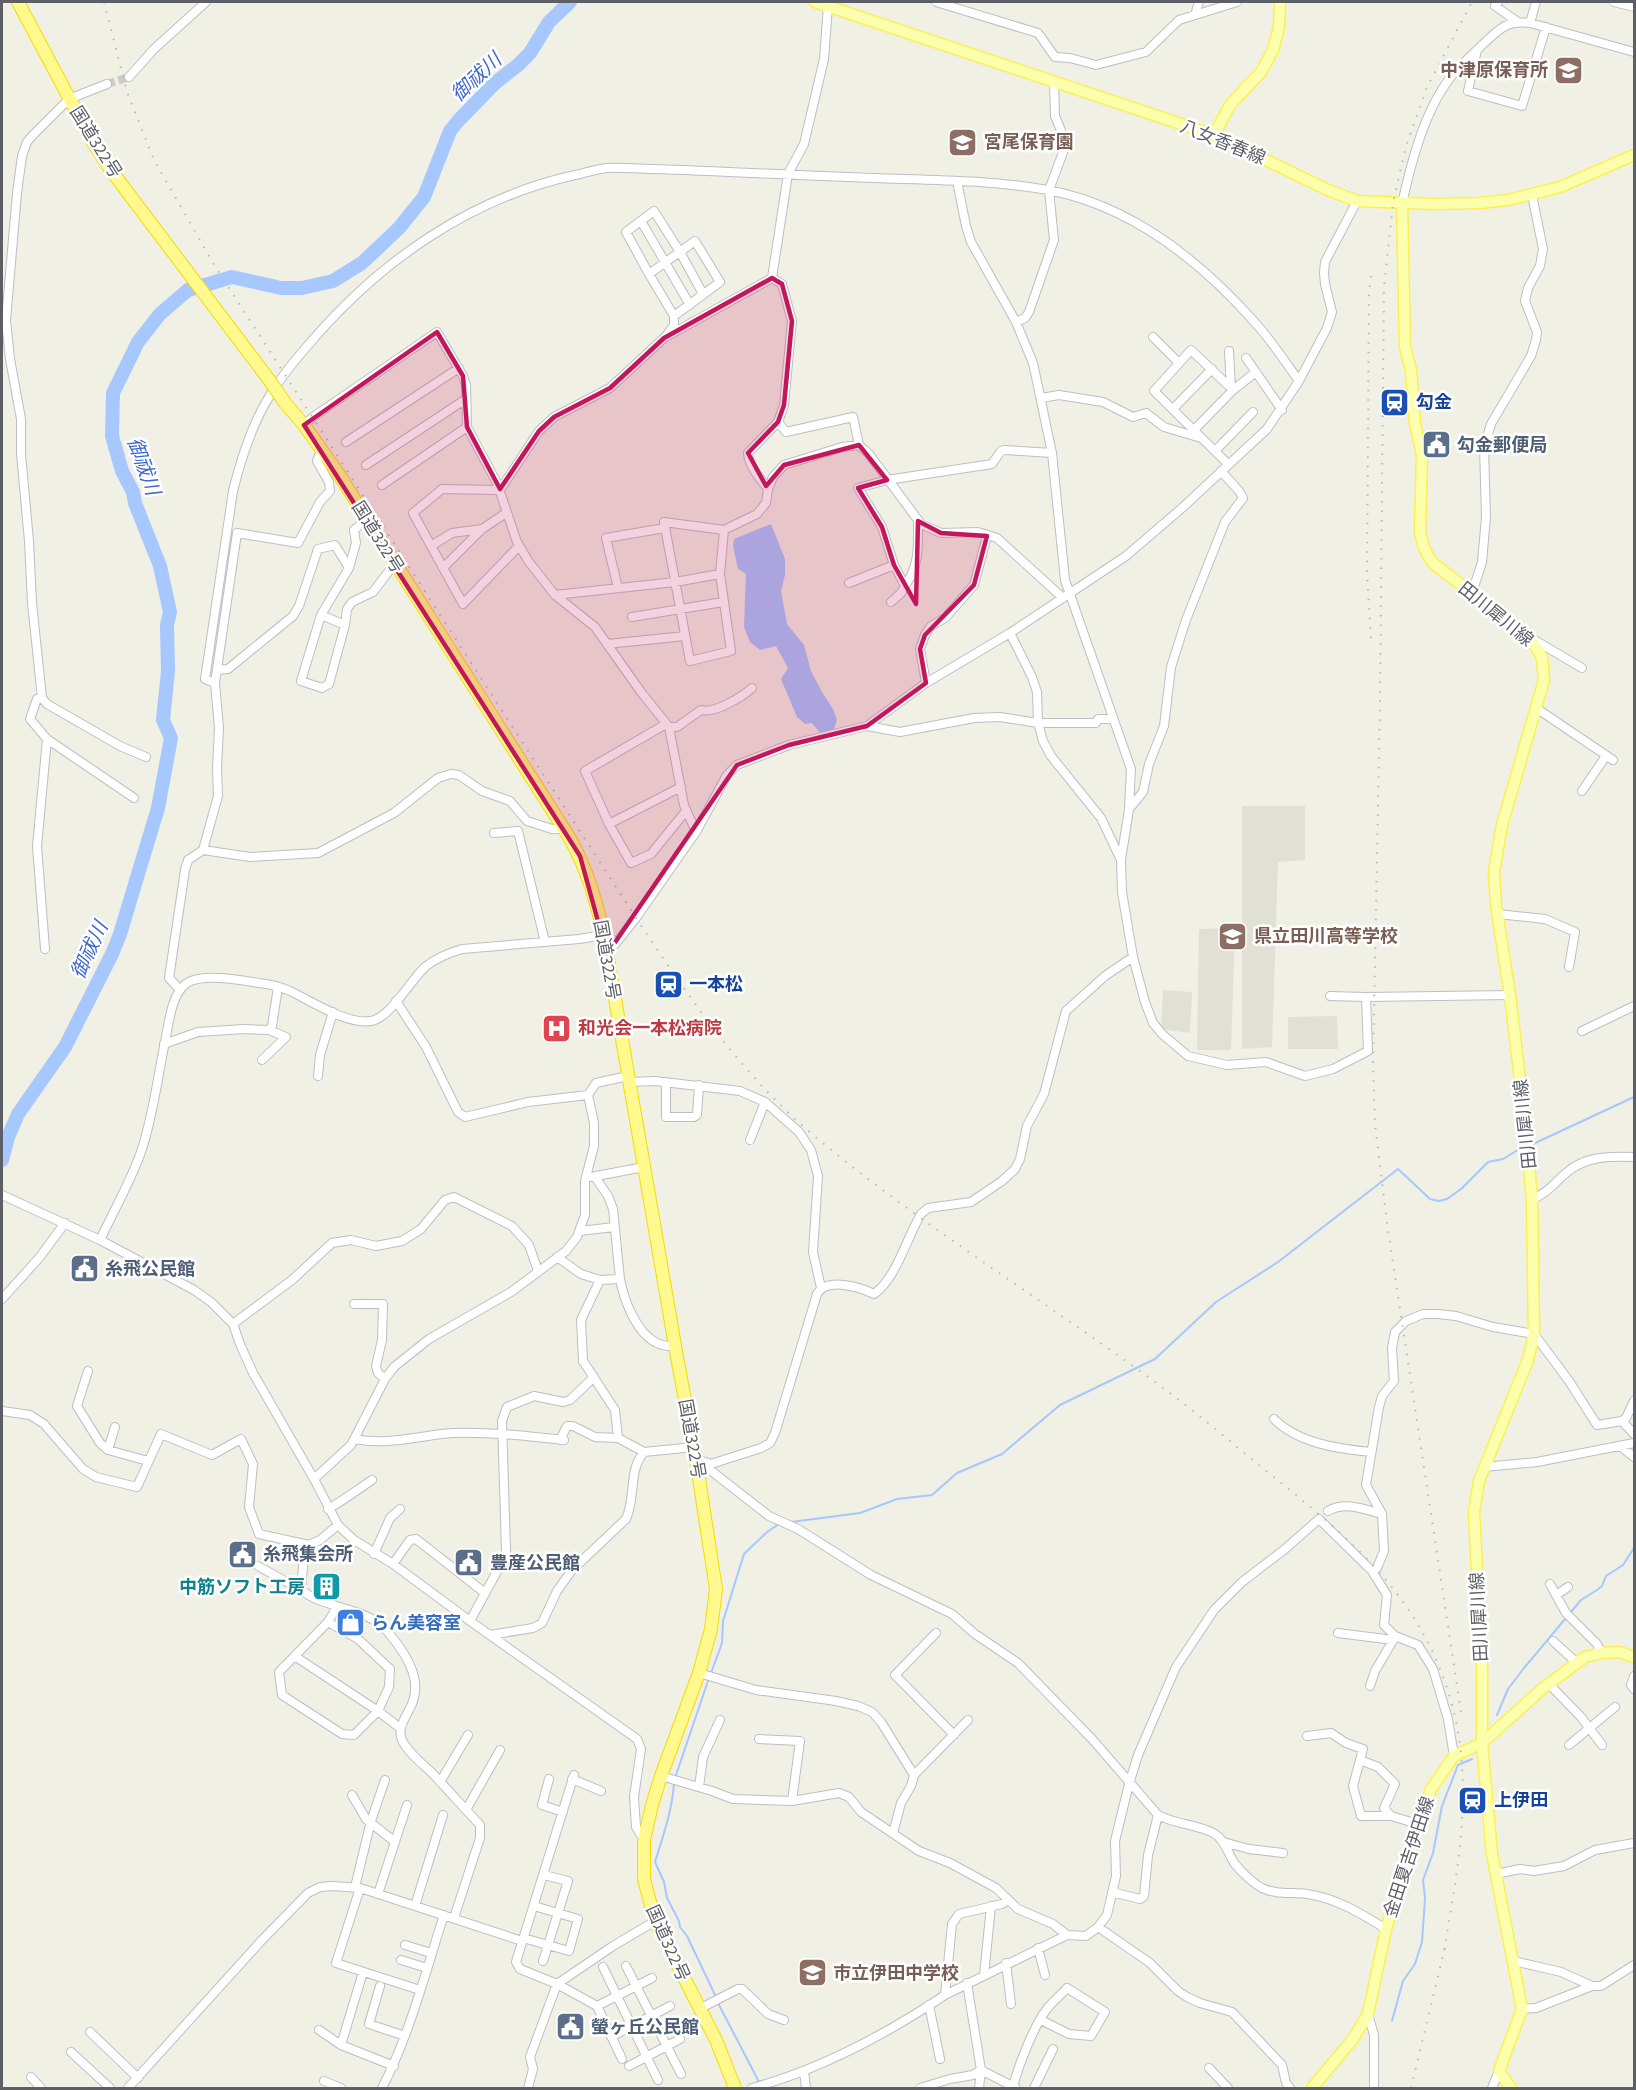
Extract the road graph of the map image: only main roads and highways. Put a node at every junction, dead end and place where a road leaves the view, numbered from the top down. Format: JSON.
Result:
{"nodes":[{"id":1,"x":18,"y":2,"type":"edge"},
{"id":2,"x":815,"y":2,"type":"edge"},
{"id":3,"x":1280,"y":2,"type":"edge"},
{"id":4,"x":1214,"y":135,"type":"junction"},
{"id":5,"x":1635,"y":155,"type":"edge"},
{"id":6,"x":1402,"y":204,"type":"junction"},
{"id":7,"x":1635,"y":1658,"type":"edge"},
{"id":8,"x":1482,"y":1743,"type":"junction"},
{"id":9,"x":735,"y":2088,"type":"edge"},
{"id":10,"x":1312,"y":2088,"type":"edge"},
{"id":11,"x":1510,"y":2088,"type":"edge"}],
"edges":[{"from":1,"to":9,"type":"highway","name":"国道322号","bridge":true},
{"from":2,"to":4,"type":"main road","name":"八女香春線"},
{"from":3,"to":4,"type":"main road"},
{"from":4,"to":6,"type":"main road","name":"八女香春線"},
{"from":5,"to":6,"type":"main road","name":"八女香春線"},
{"from":6,"to":8,"type":"main road","name":"田川犀川線"},
{"from":7,"to":8,"type":"main road","name":"金田夏吉伊田線"},
{"from":8,"to":10,"type":"main road","name":"金田夏吉伊田線"},
{"from":8,"to":11,"type":"main road","name":"田川犀川線"}]}
